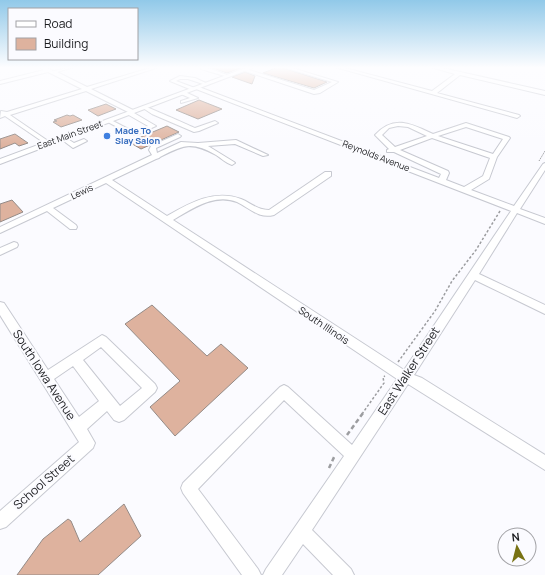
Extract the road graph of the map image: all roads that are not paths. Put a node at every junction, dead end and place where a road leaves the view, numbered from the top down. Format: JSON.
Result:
{"nodes":[{"id":1,"x":69,"y":94,"type":"edge"},
{"id":2,"x":97,"y":94,"type":"edge"},
{"id":3,"x":181,"y":94,"type":"edge"},
{"id":4,"x":185,"y":94,"type":"edge"},
{"id":5,"x":201,"y":94,"type":"edge"},
{"id":6,"x":217,"y":94,"type":"edge"},
{"id":7,"x":436,"y":94,"type":"edge"},
{"id":8,"x":195,"y":98,"type":"junction"},
{"id":9,"x":183,"y":102,"type":"dead end"},
{"id":10,"x":145,"y":107,"type":"junction"},
{"id":11,"x":0,"y":110,"type":"edge"},
{"id":12,"x":131,"y":113,"type":"junction"},
{"id":13,"x":3,"y":115,"type":"edge"},
{"id":14,"x":517,"y":116,"type":"dead end"},
{"id":15,"x":109,"y":121,"type":"junction"},
{"id":16,"x":214,"y":123,"type":"dead end"},
{"id":17,"x":178,"y":136,"type":"dead end"},
{"id":18,"x":434,"y":137,"type":"junction"},
{"id":19,"x":63,"y":138,"type":"junction"},
{"id":20,"x":84,"y":141,"type":"dead end"},
{"id":21,"x":48,"y":143,"type":"junction"},
{"id":22,"x":200,"y":145,"type":"junction"},
{"id":23,"x":393,"y":150,"type":"junction"},
{"id":24,"x":160,"y":155,"type":"junction"},
{"id":25,"x":265,"y":156,"type":"dead end"},
{"id":26,"x":376,"y":156,"type":"junction"},
{"id":27,"x":494,"y":157,"type":"junction"},
{"id":28,"x":0,"y":162,"type":"edge"},
{"id":29,"x":232,"y":163,"type":"dead end"},
{"id":30,"x":545,"y":165,"type":"edge"},
{"id":31,"x":328,"y":174,"type":"dead end"},
{"id":32,"x":107,"y":180,"type":"junction"},
{"id":33,"x":442,"y":182,"type":"junction"},
{"id":34,"x":465,"y":190,"type":"junction"},
{"id":35,"x":48,"y":208,"type":"junction"},
{"id":36,"x":516,"y":210,"type":"junction"},
{"id":37,"x":167,"y":220,"type":"junction"},
{"id":38,"x":545,"y":221,"type":"edge"},
{"id":39,"x":73,"y":227,"type":"dead end"},
{"id":40,"x":0,"y":230,"type":"edge"},
{"id":41,"x":14,"y":245,"type":"dead end"},
{"id":42,"x":0,"y":252,"type":"edge"},
{"id":43,"x":473,"y":275,"type":"junction"},
{"id":44,"x":0,"y":306,"type":"edge"},
{"id":45,"x":545,"y":310,"type":"edge"},
{"id":46,"x":74,"y":359,"type":"junction"},
{"id":47,"x":405,"y":377,"type":"junction"},
{"id":48,"x":46,"y":378,"type":"junction"},
{"id":49,"x":108,"y":402,"type":"junction"},
{"id":50,"x":78,"y":427,"type":"junction"},
{"id":51,"x":88,"y":443,"type":"joint"},
{"id":52,"x":353,"y":455,"type":"junction"},
{"id":53,"x":545,"y":463,"type":"edge"},
{"id":54,"x":0,"y":521,"type":"edge"},
{"id":55,"x":302,"y":531,"type":"junction"},
{"id":56,"x":252,"y":575,"type":"edge"},
{"id":57,"x":272,"y":575,"type":"edge"},
{"id":58,"x":345,"y":575,"type":"edge"}],
"edges":[{"from":1,"to":13,"type":"street"},
{"from":2,"to":12,"type":"street"},
{"from":3,"to":10,"type":"main road","name":"East Main Street"},
{"from":4,"to":8,"type":"street"},
{"from":5,"to":8,"type":"street"},
{"from":6,"to":26,"type":"street","name":"Reynolds Avenue"},
{"from":7,"to":14,"type":"street"},
{"from":8,"to":9,"type":"street"},
{"from":10,"to":12,"type":"main road","name":"East Main Street"},
{"from":10,"to":16,"type":"street"},
{"from":11,"to":13,"type":"street"},
{"from":12,"to":15,"type":"main road","name":"East Main Street"},
{"from":12,"to":15,"type":"street"},
{"from":13,"to":21,"type":"street"},
{"from":15,"to":19,"type":"main road","name":"East Main Street"},
{"from":17,"to":24,"type":"street"},
{"from":18,"to":23,"type":"street"},
{"from":18,"to":23,"type":"street"},
{"from":18,"to":27,"type":"street"},
{"from":18,"to":27,"type":"street"},
{"from":19,"to":20,"type":"street"},
{"from":19,"to":21,"type":"main road","name":"East Main Street"},
{"from":21,"to":28,"type":"main road","name":"East Main Street"},
{"from":22,"to":24,"type":"street","name":"Lewis"},
{"from":22,"to":25,"type":"street","name":"Lewis"},
{"from":22,"to":29,"type":"street"},
{"from":23,"to":26,"type":"street"},
{"from":23,"to":33,"type":"street"},
{"from":24,"to":32,"type":"street","name":"Lewis"},
{"from":26,"to":33,"type":"street","name":"Reynolds Avenue"},
{"from":27,"to":34,"type":"street"},
{"from":30,"to":36,"type":"street","name":"East Walker Street"},
{"from":31,"to":37,"type":"street"},
{"from":32,"to":35,"type":"street","name":"Lewis"},
{"from":32,"to":37,"type":"street","name":"South Illinois"},
{"from":33,"to":34,"type":"street","name":"Reynolds Avenue"},
{"from":34,"to":36,"type":"street","name":"Reynolds Avenue"},
{"from":35,"to":39,"type":"street"},
{"from":35,"to":40,"type":"street","name":"Lewis"},
{"from":36,"to":38,"type":"street","name":"Reynolds Avenue"},
{"from":36,"to":43,"type":"street","name":"East Walker Street"},
{"from":37,"to":47,"type":"street","name":"South Illinois"},
{"from":41,"to":42,"type":"street"},
{"from":43,"to":45,"type":"street"},
{"from":43,"to":47,"type":"street","name":"East Walker Street"},
{"from":44,"to":48,"type":"street","name":"South Iowa Avenue"},
{"from":46,"to":48,"type":"street"},
{"from":46,"to":49,"type":"street"},
{"from":46,"to":49,"type":"street"},
{"from":47,"to":52,"type":"street","name":"East Walker Street"},
{"from":47,"to":53,"type":"street","name":"South Illinois"},
{"from":48,"to":50,"type":"street","name":"South Iowa Avenue"},
{"from":49,"to":50,"type":"street"},
{"from":50,"to":51,"type":"street","name":"South Iowa Avenue"},
{"from":51,"to":54,"type":"street","name":"School Street"},
{"from":52,"to":55,"type":"street","name":"East Walker Street"},
{"from":52,"to":56,"type":"street"},
{"from":55,"to":57,"type":"street","name":"East Walker Street"},
{"from":55,"to":58,"type":"street"}]}
